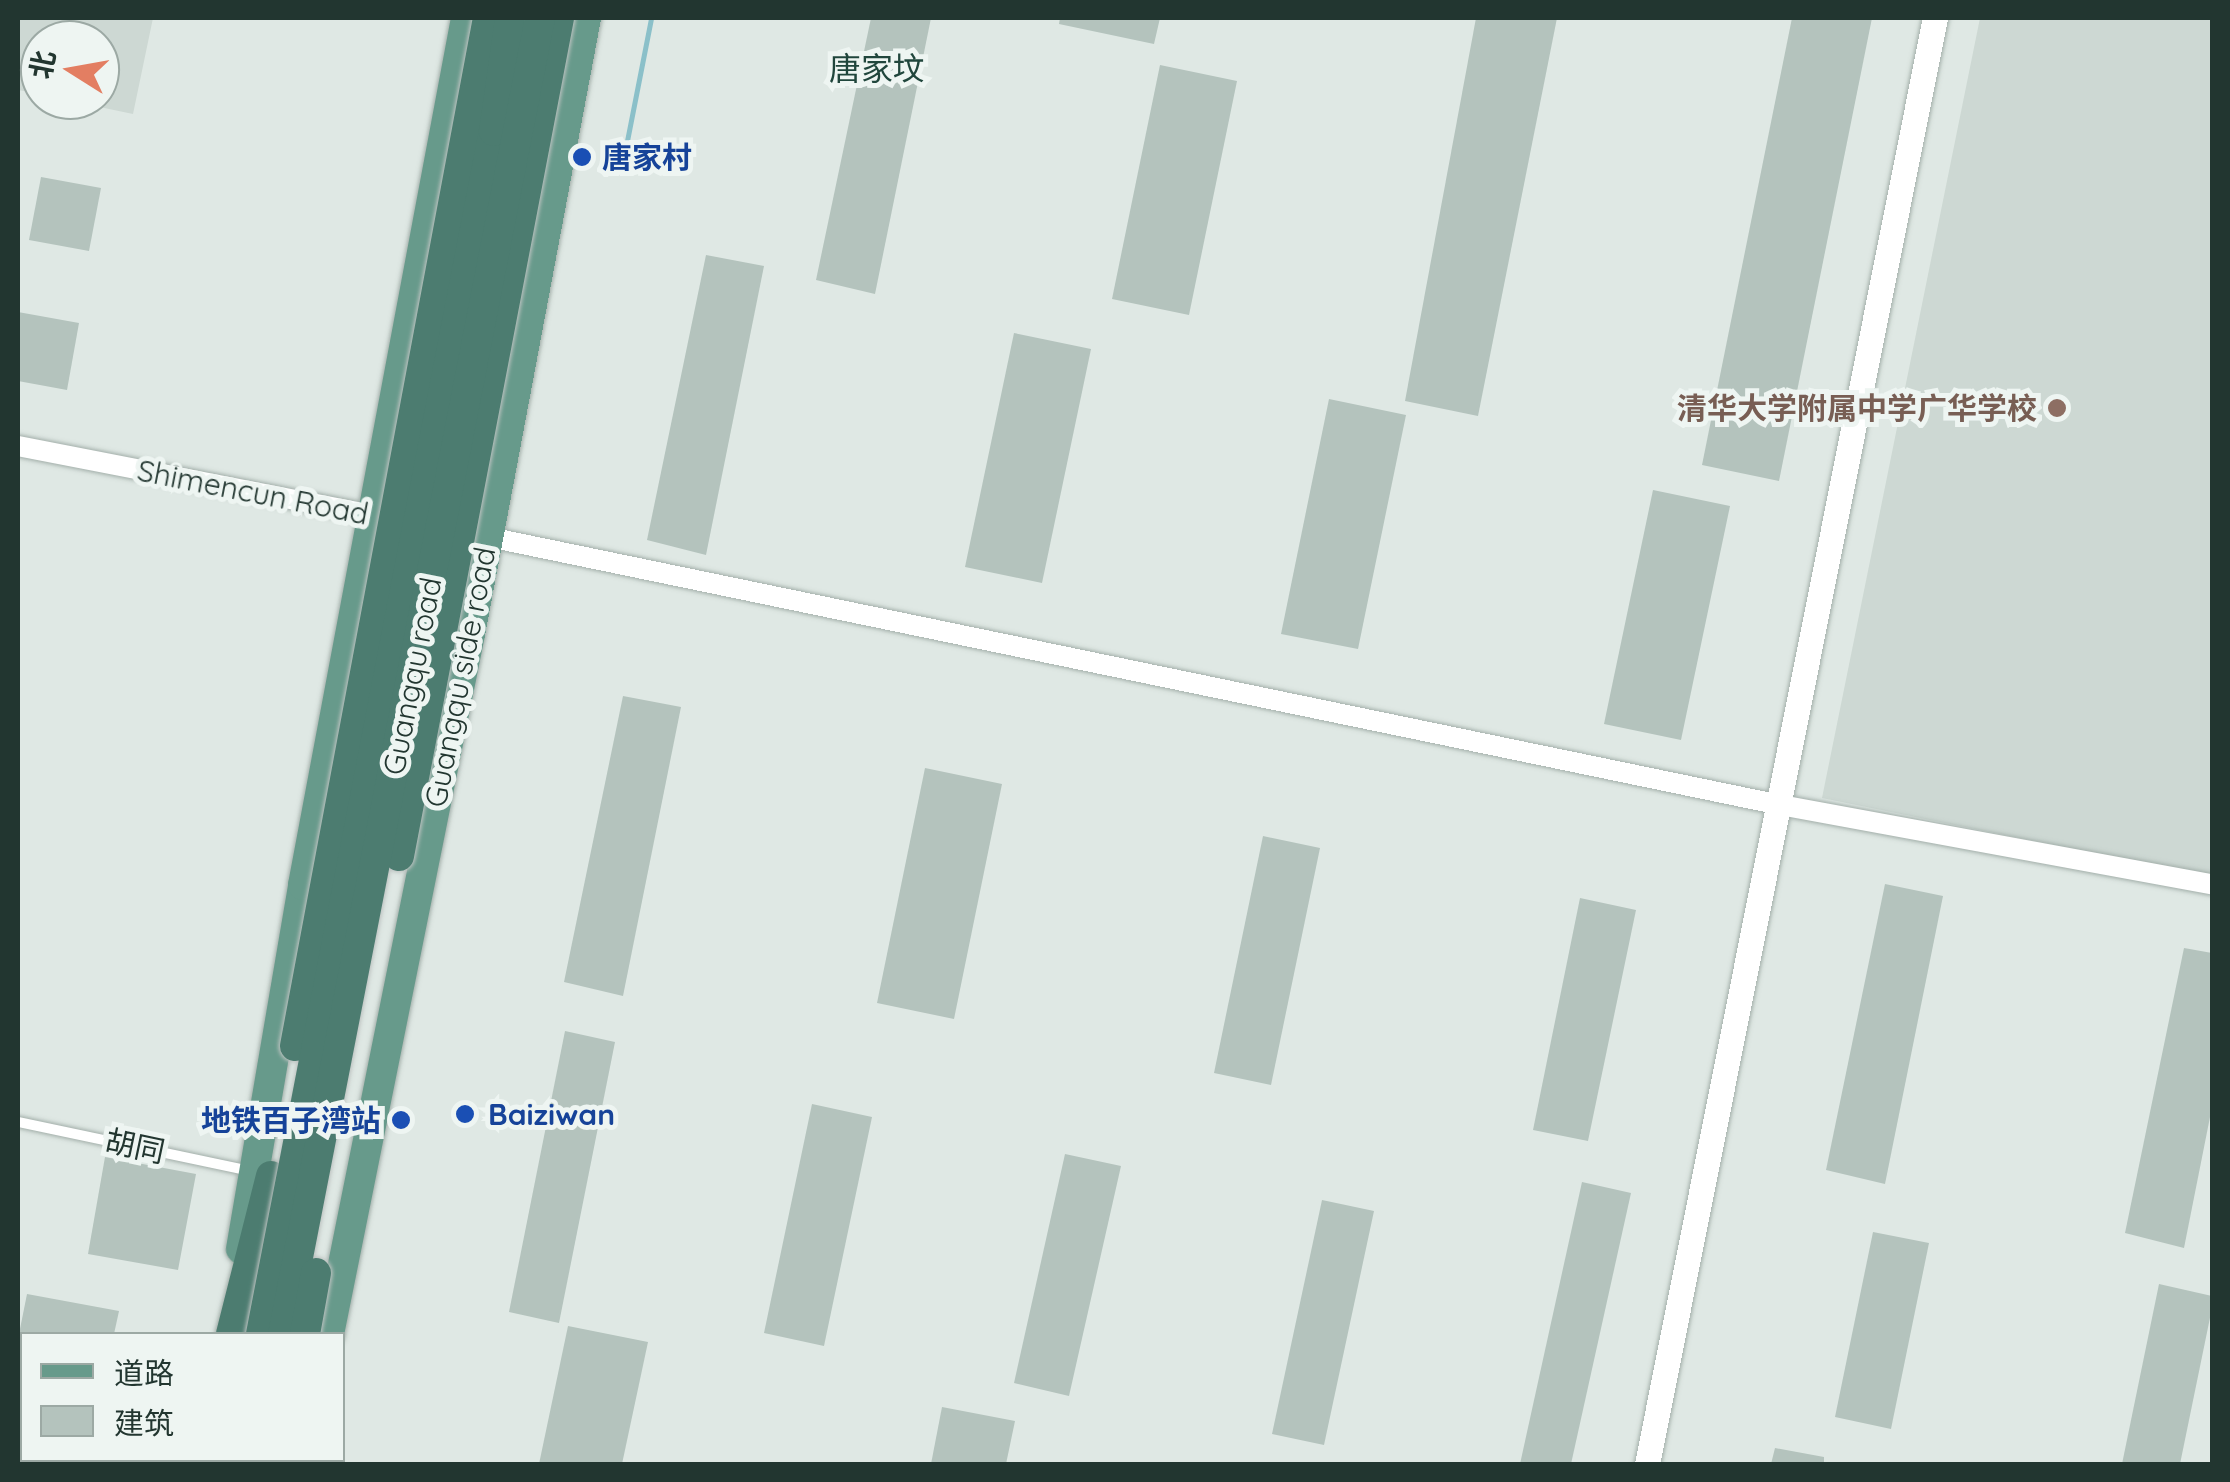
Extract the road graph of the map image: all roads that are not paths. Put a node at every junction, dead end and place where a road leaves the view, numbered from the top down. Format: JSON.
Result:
{"nodes":[{"id":1,"x":466,"y":18,"type":"edge"},
{"id":2,"x":488,"y":18,"type":"edge"},
{"id":3,"x":510,"y":18,"type":"edge"},
{"id":4,"x":540,"y":18,"type":"edge"},
{"id":5,"x":559,"y":18,"type":"edge"},
{"id":6,"x":586,"y":18,"type":"edge"},
{"id":7,"x":1935,"y":18,"type":"edge"},
{"id":8,"x":407,"y":334,"type":"junction"},
{"id":9,"x":522,"y":354,"type":"junction"},
{"id":10,"x":18,"y":446,"type":"edge"},
{"id":11,"x":373,"y":515,"type":"junction"},
{"id":12,"x":488,"y":537,"type":"junction"},
{"id":13,"x":339,"y":700,"type":"junction"},
{"id":14,"x":451,"y":728,"type":"junction"},
{"id":15,"x":1780,"y":804,"type":"junction"},
{"id":16,"x":2212,"y":884,"type":"edge"},
{"id":17,"x":18,"y":1122,"type":"edge"},
{"id":18,"x":262,"y":1174,"type":"junction"},
{"id":19,"x":230,"y":1332,"type":"edge"},
{"id":20,"x":260,"y":1332,"type":"edge"},
{"id":21,"x":283,"y":1332,"type":"edge"},
{"id":22,"x":305,"y":1332,"type":"edge"},
{"id":23,"x":329,"y":1332,"type":"edge"},
{"id":24,"x":1647,"y":1464,"type":"edge"}],
"edges":[{"from":1,"to":8,"type":"main road"},
{"from":2,"to":18,"type":"highway","bridge":true},
{"from":3,"to":20,"type":"highway","name":"Guangqu road","bridge":true},
{"from":4,"to":21,"type":"highway","name":"Guangqu road","bridge":true},
{"from":5,"to":22,"type":"highway","bridge":true},
{"from":6,"to":9,"type":"main road","name":"Guangqu side road"},
{"from":7,"to":15,"type":"street"},
{"from":8,"to":9,"type":"street"},
{"from":8,"to":11,"type":"main road"},
{"from":9,"to":12,"type":"main road","name":"Guangqu side road"},
{"from":10,"to":11,"type":"street","name":"Shimencun Road"},
{"from":11,"to":12,"type":"street","name":"Shimencun Road"},
{"from":11,"to":13,"type":"main road"},
{"from":12,"to":14,"type":"main road","name":"Guangqu side road"},
{"from":12,"to":15,"type":"street","name":"Shimencun Road"},
{"from":13,"to":14,"type":"street"},
{"from":13,"to":18,"type":"main road"},
{"from":14,"to":23,"type":"main road","name":"Guangqu side road"},
{"from":15,"to":16,"type":"street","name":"Shimencun Road"},
{"from":15,"to":24,"type":"street"},
{"from":17,"to":18,"type":"lane","name":"胡同"},
{"from":18,"to":19,"type":"highway"}]}
